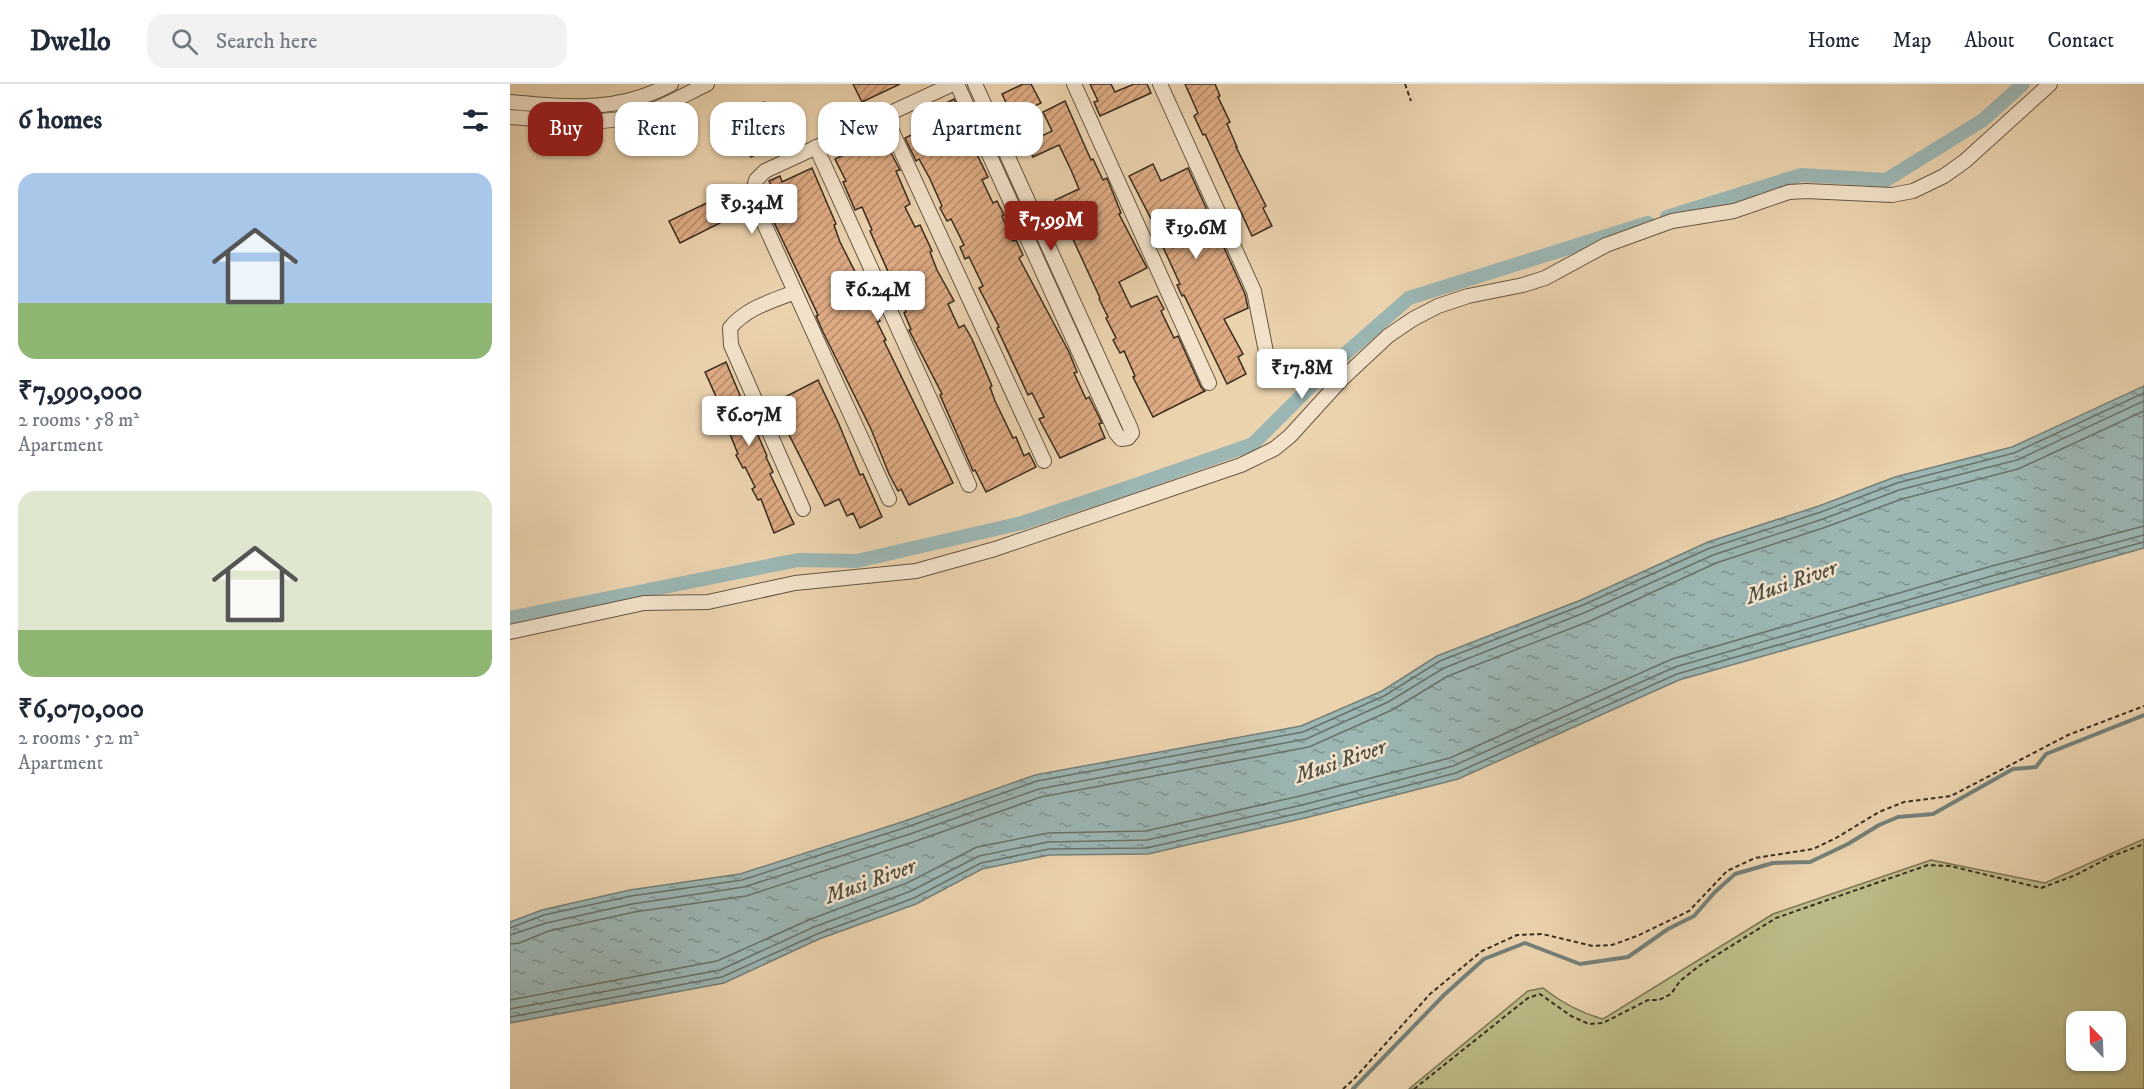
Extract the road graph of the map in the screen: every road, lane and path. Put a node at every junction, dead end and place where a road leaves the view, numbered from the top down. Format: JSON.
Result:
{"nodes":[{"id":1,"x":671,"y":84,"type":"edge"},
{"id":2,"x":707,"y":84,"type":"edge"},
{"id":3,"x":955,"y":84,"type":"edge"},
{"id":4,"x":975,"y":84,"type":"edge"},
{"id":5,"x":1074,"y":84,"type":"edge"},
{"id":6,"x":1160,"y":84,"type":"edge"},
{"id":7,"x":1405,"y":84,"type":"edge"},
{"id":8,"x":2050,"y":84,"type":"edge"},
{"id":9,"x":1411,"y":100,"type":"dead end"},
{"id":10,"x":510,"y":102,"type":"edge"},
{"id":11,"x":899,"y":110,"type":"edge"},
{"id":12,"x":510,"y":117,"type":"edge"},
{"id":13,"x":899,"y":146,"type":"edge"},
{"id":14,"x":816,"y":147,"type":"joint"},
{"id":15,"x":795,"y":292,"type":"junction"},
{"id":16,"x":1270,"y":372,"type":"dead end"},
{"id":17,"x":1209,"y":383,"type":"dead end"},
{"id":18,"x":1044,"y":461,"type":"dead end"},
{"id":19,"x":969,"y":484,"type":"dead end"},
{"id":20,"x":890,"y":499,"type":"dead end"},
{"id":21,"x":803,"y":509,"type":"dead end"},
{"id":22,"x":510,"y":632,"type":"edge"},
{"id":23,"x":2144,"y":706,"type":"edge"},
{"id":24,"x":2144,"y":844,"type":"edge"},
{"id":25,"x":1343,"y":1089,"type":"edge"},
{"id":26,"x":1414,"y":1089,"type":"edge"}],
"edges":[{"from":1,"to":10,"type":"street"},
{"from":2,"to":12,"type":"street"},
{"from":3,"to":4,"type":"street"},
{"from":3,"to":11,"type":"street"},
{"from":5,"to":17,"type":"street"},
{"from":6,"to":16,"type":"street"},
{"from":7,"to":9,"type":"path"},
{"from":8,"to":22,"type":"street"},
{"from":13,"to":18,"type":"street"},
{"from":14,"to":15,"type":"street"},
{"from":14,"to":19,"type":"street"},
{"from":15,"to":20,"type":"street"},
{"from":15,"to":21,"type":"street"},
{"from":23,"to":25,"type":"path"},
{"from":24,"to":26,"type":"path"}]}
